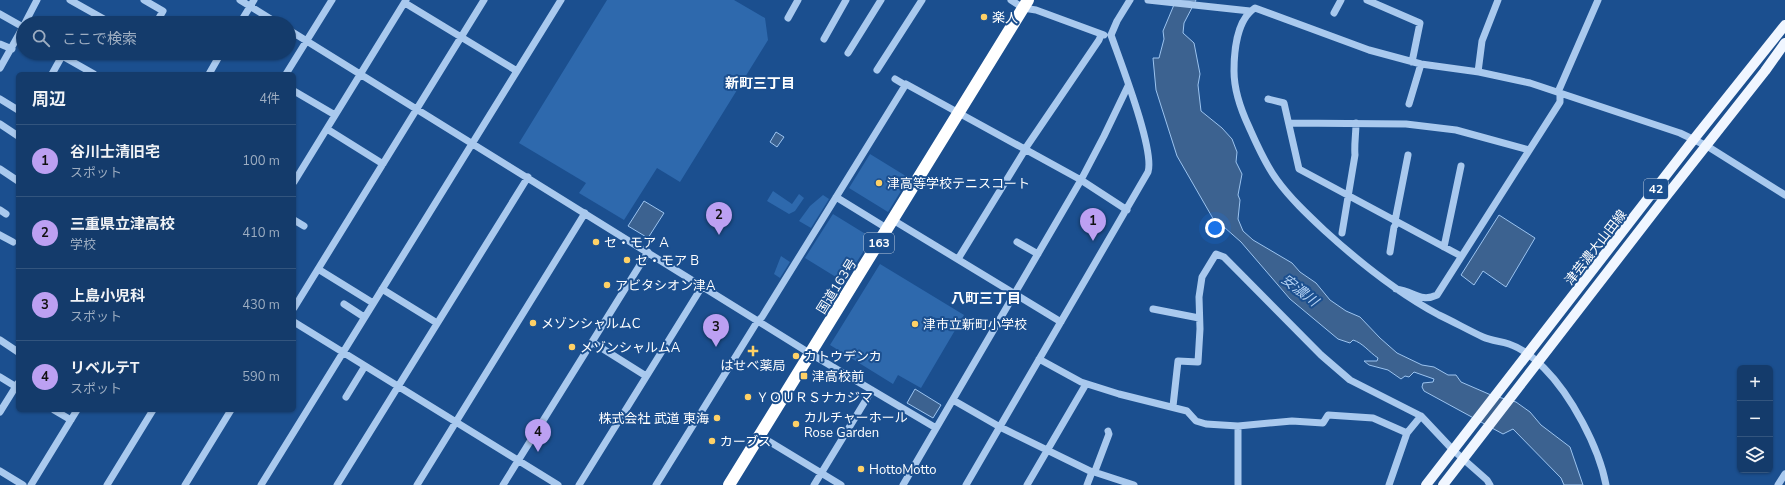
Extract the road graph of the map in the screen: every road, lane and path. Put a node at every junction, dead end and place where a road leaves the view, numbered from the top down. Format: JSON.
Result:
{"nodes":[{"id":1,"x":37,"y":0,"type":"edge"},
{"id":2,"x":70,"y":0,"type":"edge"},
{"id":3,"x":144,"y":0,"type":"edge"},
{"id":4,"x":240,"y":0,"type":"edge"},
{"id":5,"x":332,"y":0,"type":"edge"},
{"id":6,"x":484,"y":0,"type":"edge"},
{"id":7,"x":561,"y":0,"type":"edge"},
{"id":8,"x":798,"y":0,"type":"edge"},
{"id":9,"x":846,"y":0,"type":"edge"},
{"id":10,"x":881,"y":0,"type":"edge"},
{"id":11,"x":922,"y":0,"type":"edge"},
{"id":12,"x":1011,"y":0,"type":"edge"},
{"id":13,"x":1130,"y":0,"type":"edge"},
{"id":14,"x":1148,"y":0,"type":"edge"},
{"id":15,"x":1340,"y":0,"type":"edge"},
{"id":16,"x":1367,"y":0,"type":"edge"},
{"id":17,"x":1498,"y":0,"type":"edge"},
{"id":18,"x":1598,"y":0,"type":"edge"},
{"id":19,"x":406,"y":2,"type":"edge"},
{"id":20,"x":252,"y":3,"type":"edge"},
{"id":21,"x":1380,"y":3,"type":"edge"},
{"id":22,"x":1026,"y":4,"type":"edge"},
{"id":23,"x":1250,"y":11,"type":"junction"},
{"id":24,"x":1334,"y":13,"type":"dead end"},
{"id":25,"x":0,"y":14,"type":"edge"},
{"id":26,"x":29,"y":16,"type":"edge"},
{"id":27,"x":99,"y":16,"type":"edge"},
{"id":28,"x":160,"y":16,"type":"edge"},
{"id":29,"x":244,"y":16,"type":"edge"},
{"id":30,"x":268,"y":16,"type":"edge"},
{"id":31,"x":788,"y":18,"type":"dead end"},
{"id":32,"x":1785,"y":25,"type":"edge"},
{"id":33,"x":16,"y":26,"type":"edge"},
{"id":34,"x":296,"y":35,"type":"edge"},
{"id":35,"x":1101,"y":35,"type":"junction"},
{"id":36,"x":1111,"y":35,"type":"junction"},
{"id":37,"x":461,"y":38,"type":"junction"},
{"id":38,"x":824,"y":38,"type":"dead end"},
{"id":39,"x":16,"y":41,"type":"edge"},
{"id":40,"x":306,"y":42,"type":"junction"},
{"id":41,"x":1785,"y":43,"type":"edge"},
{"id":42,"x":0,"y":44,"type":"edge"},
{"id":43,"x":12,"y":49,"type":"junction"},
{"id":44,"x":848,"y":53,"type":"dead end"},
{"id":45,"x":296,"y":58,"type":"edge"},
{"id":46,"x":58,"y":60,"type":"edge"},
{"id":47,"x":70,"y":60,"type":"edge"},
{"id":48,"x":217,"y":60,"type":"edge"},
{"id":49,"x":295,"y":60,"type":"edge"},
{"id":50,"x":1412,"y":62,"type":"junction"},
{"id":51,"x":1421,"y":64,"type":"junction"},
{"id":52,"x":0,"y":68,"type":"edge"},
{"id":53,"x":878,"y":70,"type":"dead end"},
{"id":54,"x":53,"y":72,"type":"edge"},
{"id":55,"x":91,"y":72,"type":"edge"},
{"id":56,"x":209,"y":72,"type":"edge"},
{"id":57,"x":287,"y":72,"type":"edge"},
{"id":58,"x":517,"y":72,"type":"junction"},
{"id":59,"x":1478,"y":72,"type":"junction"},
{"id":60,"x":360,"y":75,"type":"junction"},
{"id":61,"x":895,"y":79,"type":"dead end"},
{"id":62,"x":905,"y":85,"type":"junction"},
{"id":63,"x":1128,"y":86,"type":"junction"},
{"id":64,"x":296,"y":92,"type":"edge"},
{"id":65,"x":1559,"y":92,"type":"junction"},
{"id":66,"x":0,"y":99,"type":"edge"},
{"id":67,"x":1268,"y":99,"type":"dead end"},
{"id":68,"x":1409,"y":104,"type":"dead end"},
{"id":69,"x":16,"y":109,"type":"edge"},
{"id":70,"x":417,"y":109,"type":"junction"},
{"id":71,"x":959,"y":112,"type":"junction"},
{"id":72,"x":335,"y":115,"type":"junction"},
{"id":73,"x":1289,"y":122,"type":"junction"},
{"id":74,"x":1356,"y":123,"type":"junction"},
{"id":75,"x":0,"y":124,"type":"edge"},
{"id":76,"x":327,"y":129,"type":"junction"},
{"id":77,"x":16,"y":135,"type":"edge"},
{"id":78,"x":1694,"y":139,"type":"junction"},
{"id":79,"x":473,"y":143,"type":"junction"},
{"id":80,"x":1707,"y":146,"type":"junction"},
{"id":81,"x":1025,"y":149,"type":"junction"},
{"id":82,"x":1529,"y":150,"type":"junction"},
{"id":83,"x":1408,"y":155,"type":"dead end"},
{"id":84,"x":383,"y":164,"type":"junction"},
{"id":85,"x":1461,"y":166,"type":"dead end"},
{"id":86,"x":0,"y":170,"type":"edge"},
{"id":87,"x":528,"y":177,"type":"junction"},
{"id":88,"x":296,"y":179,"type":"edge"},
{"id":89,"x":16,"y":180,"type":"edge"},
{"id":90,"x":1081,"y":180,"type":"junction"},
{"id":91,"x":1785,"y":194,"type":"edge"},
{"id":92,"x":1349,"y":196,"type":"junction"},
{"id":93,"x":836,"y":198,"type":"junction"},
{"id":94,"x":1127,"y":210,"type":"junction"},
{"id":95,"x":586,"y":213,"type":"junction"},
{"id":96,"x":296,"y":221,"type":"edge"},
{"id":97,"x":1396,"y":222,"type":"junction"},
{"id":98,"x":891,"y":225,"type":"junction"},
{"id":99,"x":304,"y":226,"type":"dead end"},
{"id":100,"x":1342,"y":233,"type":"dead end"},
{"id":101,"x":0,"y":235,"type":"edge"},
{"id":102,"x":13,"y":242,"type":"dead end"},
{"id":103,"x":1017,"y":242,"type":"dead end"},
{"id":104,"x":1444,"y":247,"type":"junction"},
{"id":105,"x":648,"y":252,"type":"junction"},
{"id":106,"x":1390,"y":252,"type":"dead end"},
{"id":107,"x":1038,"y":254,"type":"junction"},
{"id":108,"x":1461,"y":256,"type":"junction"},
{"id":109,"x":958,"y":259,"type":"junction"},
{"id":110,"x":318,"y":269,"type":"junction"},
{"id":111,"x":703,"y":286,"type":"junction"},
{"id":112,"x":382,"y":289,"type":"junction"},
{"id":113,"x":1396,"y":290,"type":"junction"},
{"id":114,"x":1014,"y":294,"type":"junction"},
{"id":115,"x":373,"y":303,"type":"junction"},
{"id":116,"x":344,"y":304,"type":"dead end"},
{"id":117,"x":296,"y":305,"type":"edge"},
{"id":118,"x":1153,"y":309,"type":"dead end"},
{"id":119,"x":364,"y":317,"type":"junction"},
{"id":120,"x":1199,"y":318,"type":"junction"},
{"id":121,"x":759,"y":320,"type":"junction"},
{"id":122,"x":1061,"y":322,"type":"junction"},
{"id":123,"x":296,"y":323,"type":"edge"},
{"id":124,"x":437,"y":323,"type":"junction"},
{"id":125,"x":0,"y":340,"type":"edge"},
{"id":126,"x":592,"y":342,"type":"junction"},
{"id":127,"x":16,"y":351,"type":"edge"},
{"id":128,"x":343,"y":352,"type":"junction"},
{"id":129,"x":810,"y":353,"type":"junction"},
{"id":130,"x":1528,"y":355,"type":"junction"},
{"id":131,"x":1039,"y":359,"type":"junction"},
{"id":132,"x":1537,"y":362,"type":"junction"},
{"id":133,"x":365,"y":366,"type":"junction"},
{"id":134,"x":646,"y":376,"type":"junction"},
{"id":135,"x":0,"y":378,"type":"edge"},
{"id":136,"x":1086,"y":384,"type":"junction"},
{"id":137,"x":16,"y":386,"type":"edge"},
{"id":138,"x":398,"y":386,"type":"junction"},
{"id":139,"x":16,"y":388,"type":"edge"},
{"id":140,"x":872,"y":390,"type":"junction"},
{"id":141,"x":346,"y":397,"type":"dead end"},
{"id":142,"x":953,"y":400,"type":"junction"},
{"id":143,"x":1173,"y":406,"type":"junction"},
{"id":144,"x":0,"y":412,"type":"edge"},
{"id":145,"x":57,"y":412,"type":"edge"},
{"id":146,"x":76,"y":412,"type":"edge"},
{"id":147,"x":152,"y":412,"type":"edge"},
{"id":148,"x":230,"y":412,"type":"edge"},
{"id":149,"x":1420,"y":416,"type":"junction"},
{"id":150,"x":71,"y":420,"type":"junction"},
{"id":151,"x":457,"y":422,"type":"junction"},
{"id":152,"x":1238,"y":426,"type":"junction"},
{"id":153,"x":1000,"y":427,"type":"junction"},
{"id":154,"x":936,"y":428,"type":"junction"},
{"id":155,"x":1108,"y":431,"type":"dead end"},
{"id":156,"x":1408,"y":433,"type":"junction"},
{"id":157,"x":760,"y":436,"type":"junction"},
{"id":158,"x":1455,"y":448,"type":"junction"},
{"id":159,"x":1047,"y":451,"type":"junction"},
{"id":160,"x":1465,"y":457,"type":"junction"},
{"id":161,"x":518,"y":461,"type":"junction"},
{"id":162,"x":0,"y":471,"type":"edge"},
{"id":163,"x":1093,"y":472,"type":"junction"},
{"id":164,"x":821,"y":473,"type":"junction"},
{"id":165,"x":1785,"y":474,"type":"edge"},
{"id":166,"x":23,"y":485,"type":"edge"},
{"id":167,"x":31,"y":485,"type":"edge"},
{"id":168,"x":107,"y":485,"type":"edge"},
{"id":169,"x":185,"y":485,"type":"edge"},
{"id":170,"x":260,"y":485,"type":"edge"},
{"id":171,"x":337,"y":485,"type":"edge"},
{"id":172,"x":417,"y":485,"type":"edge"},
{"id":173,"x":503,"y":485,"type":"edge"},
{"id":174,"x":558,"y":485,"type":"edge"},
{"id":175,"x":579,"y":485,"type":"edge"},
{"id":176,"x":656,"y":485,"type":"edge"},
{"id":177,"x":729,"y":485,"type":"edge"},
{"id":178,"x":814,"y":485,"type":"edge"},
{"id":179,"x":841,"y":485,"type":"edge"},
{"id":180,"x":903,"y":485,"type":"edge"},
{"id":181,"x":966,"y":485,"type":"edge"},
{"id":182,"x":1027,"y":485,"type":"edge"},
{"id":183,"x":1086,"y":485,"type":"edge"},
{"id":184,"x":1134,"y":485,"type":"edge"},
{"id":185,"x":1238,"y":485,"type":"edge"},
{"id":186,"x":1389,"y":485,"type":"edge"},
{"id":187,"x":1426,"y":485,"type":"edge"},
{"id":188,"x":1443,"y":485,"type":"edge"},
{"id":189,"x":1490,"y":485,"type":"edge"},
{"id":190,"x":1606,"y":485,"type":"edge"},
{"id":191,"x":1778,"y":485,"type":"edge"}],
"edges":[{"from":1,"to":26,"type":"street"},
{"from":2,"to":27,"type":"street"},
{"from":3,"to":28,"type":"street"},
{"from":4,"to":20,"type":"street"},
{"from":5,"to":40,"type":"street"},
{"from":6,"to":37,"type":"street"},
{"from":7,"to":58,"type":"street"},
{"from":8,"to":31,"type":"street"},
{"from":9,"to":38,"type":"street"},
{"from":10,"to":44,"type":"street"},
{"from":11,"to":53,"type":"street"},
{"from":12,"to":22,"type":"street"},
{"from":13,"to":36,"type":"street"},
{"from":14,"to":23,"type":"street"},
{"from":15,"to":24,"type":"street"},
{"from":16,"to":21,"type":"street"},
{"from":17,"to":59,"type":"street"},
{"from":18,"to":65,"type":"street"},
{"from":19,"to":37,"type":"street"},
{"from":19,"to":60,"type":"street"},
{"from":20,"to":29,"type":"street"},
{"from":20,"to":30,"type":"street"},
{"from":21,"to":50,"type":"street"},
{"from":22,"to":35,"type":"street"},
{"from":22,"to":71,"type":"highway","name":"国道163号","number":"163"},
{"from":23,"to":50,"type":"street"},
{"from":23,"to":113,"type":"street"},
{"from":25,"to":33,"type":"street"},
{"from":32,"to":78,"type":"main road","name":"津芸濃大山田線","number":"42"},
{"from":34,"to":40,"type":"street"},
{"from":35,"to":36,"type":"street"},
{"from":35,"to":81,"type":"street"},
{"from":36,"to":63,"type":"street"},
{"from":37,"to":58,"type":"street"},
{"from":37,"to":70,"type":"street"},
{"from":39,"to":43,"type":"street"},
{"from":40,"to":45,"type":"street"},
{"from":40,"to":60,"type":"street"},
{"from":41,"to":80,"type":"main road","name":"津芸濃大山田線","number":"42"},
{"from":42,"to":43,"type":"street"},
{"from":43,"to":52,"type":"street"},
{"from":46,"to":54,"type":"street"},
{"from":47,"to":55,"type":"street"},
{"from":48,"to":56,"type":"street"},
{"from":49,"to":57,"type":"street"},
{"from":50,"to":51,"type":"street"},
{"from":51,"to":59,"type":"street"},
{"from":51,"to":68,"type":"street"},
{"from":58,"to":79,"type":"street"},
{"from":59,"to":65,"type":"street"},
{"from":60,"to":70,"type":"street"},
{"from":60,"to":72,"type":"street"},
{"from":61,"to":62,"type":"street"},
{"from":62,"to":71,"type":"street"},
{"from":62,"to":93,"type":"street"},
{"from":63,"to":90,"type":"street"},
{"from":63,"to":94,"type":"street"},
{"from":64,"to":72,"type":"street"},
{"from":65,"to":78,"type":"street"},
{"from":65,"to":82,"type":"street"},
{"from":66,"to":69,"type":"street"},
{"from":67,"to":73,"type":"street"},
{"from":70,"to":79,"type":"street"},
{"from":70,"to":84,"type":"street"},
{"from":71,"to":81,"type":"street"},
{"from":71,"to":98,"type":"highway","name":"国道163号","number":"163"},
{"from":72,"to":76,"type":"street"},
{"from":73,"to":74,"type":"street"},
{"from":73,"to":92,"type":"street"},
{"from":74,"to":82,"type":"street"},
{"from":74,"to":92,"type":"street"},
{"from":75,"to":77,"type":"street"},
{"from":76,"to":84,"type":"street"},
{"from":76,"to":88,"type":"street"},
{"from":78,"to":80,"type":"street"},
{"from":78,"to":130,"type":"main road","name":"津芸濃大山田線","number":"42"},
{"from":79,"to":87,"type":"street"},
{"from":79,"to":112,"type":"street"},
{"from":80,"to":91,"type":"street"},
{"from":80,"to":132,"type":"main road","name":"津芸濃大山田線","number":"42"},
{"from":81,"to":90,"type":"street"},
{"from":81,"to":109,"type":"street"},
{"from":82,"to":108,"type":"street"},
{"from":83,"to":97,"type":"street"},
{"from":84,"to":110,"type":"street"},
{"from":85,"to":104,"type":"street"},
{"from":86,"to":89,"type":"street"},
{"from":87,"to":95,"type":"street"},
{"from":87,"to":124,"type":"street"},
{"from":90,"to":94,"type":"street"},
{"from":90,"to":107,"type":"street"},
{"from":92,"to":97,"type":"street"},
{"from":92,"to":100,"type":"street"},
{"from":93,"to":98,"type":"street"},
{"from":93,"to":121,"type":"street"},
{"from":94,"to":122,"type":"street"},
{"from":95,"to":105,"type":"street"},
{"from":95,"to":151,"type":"street"},
{"from":96,"to":99,"type":"street"},
{"from":97,"to":104,"type":"street"},
{"from":97,"to":106,"type":"street"},
{"from":98,"to":109,"type":"street"},
{"from":98,"to":129,"type":"highway","name":"国道163号","number":"163"},
{"from":101,"to":102,"type":"street"},
{"from":103,"to":107,"type":"street"},
{"from":104,"to":108,"type":"street"},
{"from":105,"to":111,"type":"street"},
{"from":105,"to":126,"type":"street"},
{"from":107,"to":114,"type":"street"},
{"from":108,"to":113,"type":"street"},
{"from":109,"to":114,"type":"street"},
{"from":110,"to":115,"type":"street"},
{"from":110,"to":117,"type":"street"},
{"from":111,"to":121,"type":"street"},
{"from":111,"to":134,"type":"street"},
{"from":112,"to":115,"type":"street"},
{"from":112,"to":124,"type":"street"},
{"from":113,"to":130,"type":"street"},
{"from":114,"to":122,"type":"street"},
{"from":114,"to":142,"type":"street"},
{"from":115,"to":119,"type":"street"},
{"from":116,"to":119,"type":"street"},
{"from":118,"to":120,"type":"street"},
{"from":119,"to":128,"type":"street"},
{"from":120,"to":143,"type":"street"},
{"from":120,"to":149,"type":"street"},
{"from":121,"to":129,"type":"street"},
{"from":121,"to":176,"type":"street"},
{"from":122,"to":131,"type":"street"},
{"from":123,"to":128,"type":"street"},
{"from":124,"to":138,"type":"street"},
{"from":125,"to":127,"type":"street"},
{"from":126,"to":134,"type":"street"},
{"from":126,"to":161,"type":"street"},
{"from":128,"to":133,"type":"street"},
{"from":128,"to":170,"type":"street"},
{"from":129,"to":140,"type":"street"},
{"from":129,"to":157,"type":"highway","name":"国道163号","number":"163"},
{"from":130,"to":132,"type":"street"},
{"from":130,"to":158,"type":"main road","name":"津芸濃大山田線","number":"42"},
{"from":131,"to":136,"type":"street"},
{"from":131,"to":153,"type":"street"},
{"from":132,"to":160,"type":"main road","name":"津芸濃大山田線","number":"42"},
{"from":132,"to":190,"type":"street"},
{"from":133,"to":138,"type":"street"},
{"from":133,"to":141,"type":"street"},
{"from":134,"to":175,"type":"street"},
{"from":135,"to":137,"type":"street"},
{"from":136,"to":143,"type":"street"},
{"from":136,"to":159,"type":"street"},
{"from":138,"to":151,"type":"street"},
{"from":138,"to":171,"type":"street"},
{"from":139,"to":144,"type":"street"},
{"from":140,"to":154,"type":"street"},
{"from":140,"to":164,"type":"street"},
{"from":142,"to":153,"type":"street"},
{"from":142,"to":154,"type":"street"},
{"from":143,"to":152,"type":"street"},
{"from":145,"to":150,"type":"street"},
{"from":146,"to":150,"type":"street"},
{"from":147,"to":168,"type":"street"},
{"from":148,"to":169,"type":"street"},
{"from":149,"to":156,"type":"street"},
{"from":149,"to":158,"type":"street"},
{"from":150,"to":167,"type":"street"},
{"from":151,"to":161,"type":"street"},
{"from":151,"to":172,"type":"street"},
{"from":152,"to":156,"type":"street"},
{"from":152,"to":185,"type":"street"},
{"from":153,"to":159,"type":"street"},
{"from":153,"to":181,"type":"street"},
{"from":154,"to":180,"type":"street"},
{"from":155,"to":163,"type":"street"},
{"from":156,"to":186,"type":"street"},
{"from":157,"to":164,"type":"street"},
{"from":157,"to":177,"type":"highway","name":"国道163号","number":"163"},
{"from":158,"to":160,"type":"street"},
{"from":158,"to":187,"type":"main road","name":"津芸濃大山田線","number":"42"},
{"from":159,"to":163,"type":"street"},
{"from":159,"to":182,"type":"street"},
{"from":160,"to":188,"type":"main road","name":"津芸濃大山田線","number":"42"},
{"from":160,"to":189,"type":"street"},
{"from":161,"to":173,"type":"street"},
{"from":161,"to":174,"type":"street"},
{"from":162,"to":166,"type":"street"},
{"from":163,"to":183,"type":"street"},
{"from":163,"to":184,"type":"street"},
{"from":164,"to":178,"type":"street"},
{"from":164,"to":179,"type":"street"},
{"from":165,"to":191,"type":"street"}]}
